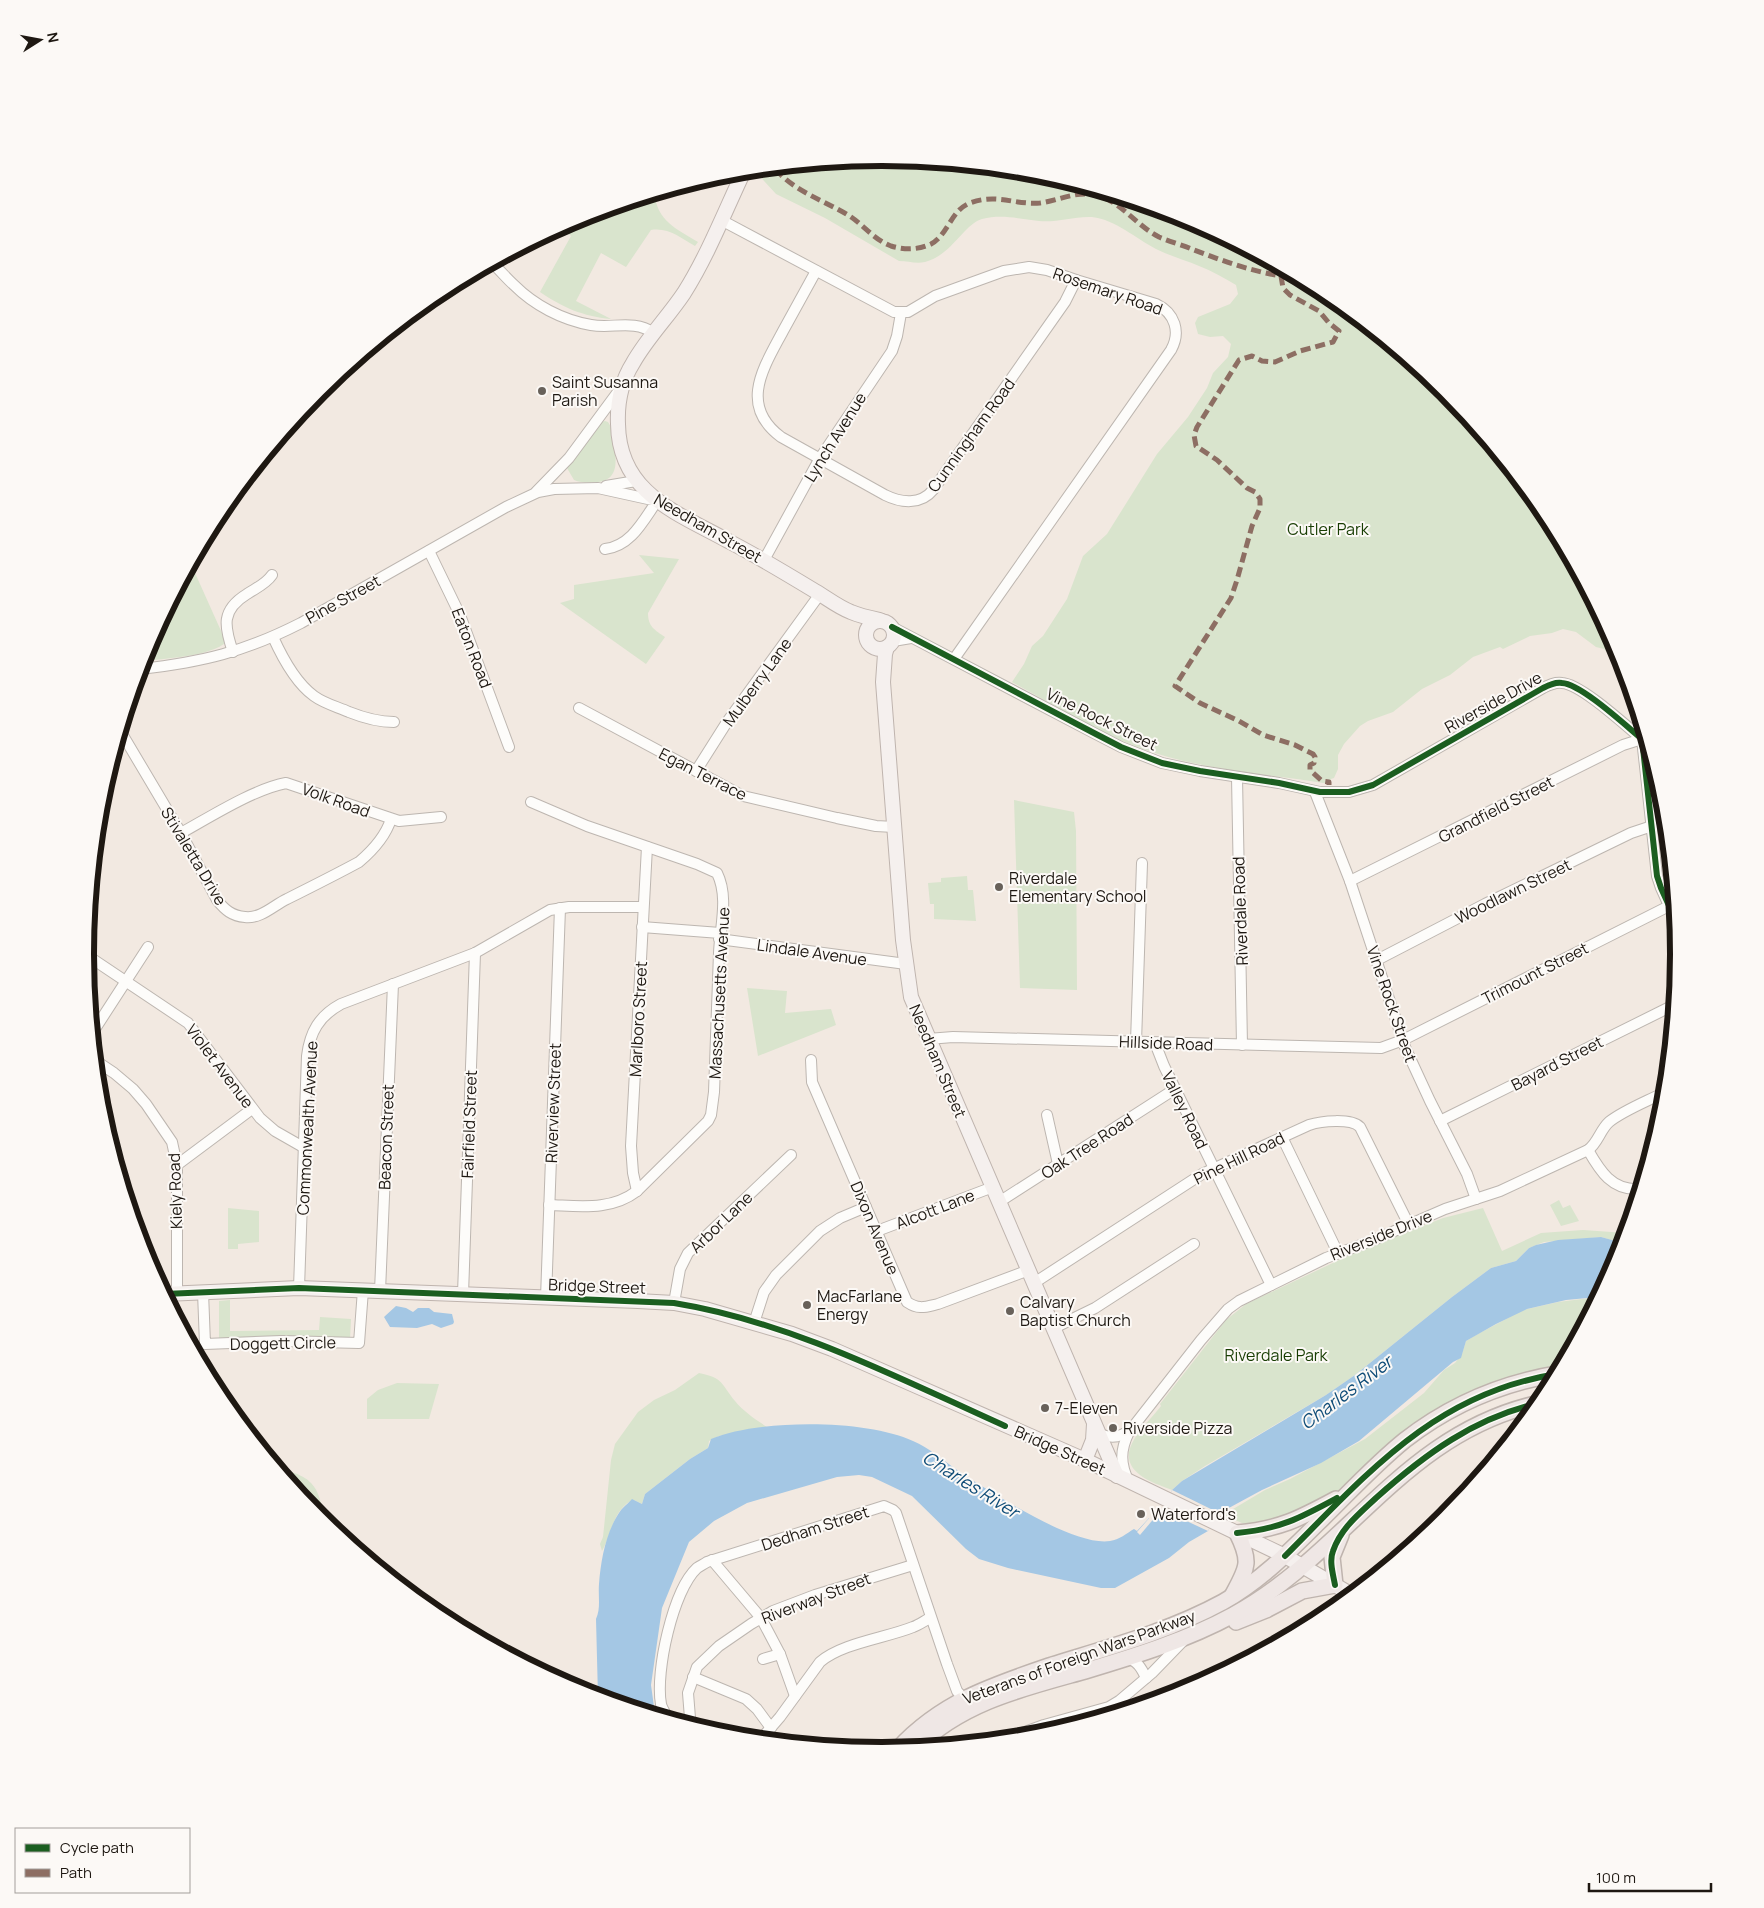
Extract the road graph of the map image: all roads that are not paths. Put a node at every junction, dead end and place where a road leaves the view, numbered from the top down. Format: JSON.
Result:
{"nodes":[{"id":1,"x":740,"y":179,"type":"edge"},
{"id":2,"x":721,"y":220,"type":"junction"},
{"id":3,"x":496,"y":267,"type":"edge"},
{"id":4,"x":816,"y":270,"type":"junction"},
{"id":5,"x":1076,"y":280,"type":"junction"},
{"id":6,"x":901,"y":313,"type":"junction"},
{"id":7,"x":654,"y":333,"type":"junction"},
{"id":8,"x":622,"y":386,"type":"junction"},
{"id":9,"x":820,"y":458,"type":"junction"},
{"id":10,"x":636,"y":481,"type":"junction"},
{"id":11,"x":592,"y":488,"type":"junction"},
{"id":12,"x":533,"y":494,"type":"junction"},
{"id":13,"x":657,"y":501,"type":"junction"},
{"id":14,"x":605,"y":549,"type":"dead end"},
{"id":15,"x":429,"y":551,"type":"junction"},
{"id":16,"x":764,"y":560,"type":"junction"},
{"id":17,"x":272,"y":575,"type":"dead end"},
{"id":18,"x":820,"y":594,"type":"junction"},
{"id":19,"x":849,"y":612,"type":"junction"},
{"id":20,"x":866,"y":632,"type":"junction"},
{"id":21,"x":888,"y":634,"type":"junction"},
{"id":22,"x":273,"y":637,"type":"junction"},
{"id":23,"x":871,"y":646,"type":"junction"},
{"id":24,"x":233,"y":652,"type":"junction"},
{"id":25,"x":954,"y":659,"type":"junction"},
{"id":26,"x":148,"y":668,"type":"edge"},
{"id":27,"x":883,"y":682,"type":"junction"},
{"id":28,"x":579,"y":708,"type":"dead end"},
{"id":29,"x":394,"y":722,"type":"dead end"},
{"id":30,"x":1638,"y":735,"type":"edge"},
{"id":31,"x":125,"y":738,"type":"edge"},
{"id":32,"x":1640,"y":739,"type":"edge"},
{"id":33,"x":509,"y":747,"type":"dead end"},
{"id":34,"x":1644,"y":753,"type":"edge"},
{"id":35,"x":696,"y":772,"type":"junction"},
{"id":36,"x":1237,"y":777,"type":"junction"},
{"id":37,"x":1315,"y":792,"type":"junction"},
{"id":38,"x":531,"y":802,"type":"dead end"},
{"id":39,"x":441,"y":817,"type":"dead end"},
{"id":40,"x":391,"y":819,"type":"junction"},
{"id":41,"x":1652,"y":826,"type":"junction"},
{"id":42,"x":894,"y":827,"type":"junction"},
{"id":43,"x":181,"y":833,"type":"junction"},
{"id":44,"x":647,"y":847,"type":"junction"},
{"id":45,"x":1142,"y":863,"type":"dead end"},
{"id":46,"x":1350,"y":881,"type":"junction"},
{"id":47,"x":1669,"y":906,"type":"joint"},
{"id":48,"x":643,"y":907,"type":"junction"},
{"id":49,"x":560,"y":908,"type":"junction"},
{"id":50,"x":642,"y":927,"type":"junction"},
{"id":51,"x":720,"y":936,"type":"junction"},
{"id":52,"x":148,"y":947,"type":"dead end"},
{"id":53,"x":475,"y":953,"type":"junction"},
{"id":54,"x":94,"y":960,"type":"edge"},
{"id":55,"x":1377,"y":960,"type":"junction"},
{"id":56,"x":906,"y":964,"type":"junction"},
{"id":57,"x":125,"y":982,"type":"junction"},
{"id":58,"x":392,"y":984,"type":"junction"},
{"id":59,"x":1669,"y":1008,"type":"edge"},
{"id":60,"x":97,"y":1026,"type":"edge"},
{"id":61,"x":928,"y":1039,"type":"junction"},
{"id":62,"x":1403,"y":1040,"type":"junction"},
{"id":63,"x":1136,"y":1042,"type":"junction"},
{"id":64,"x":1155,"y":1042,"type":"junction"},
{"id":65,"x":1242,"y":1045,"type":"junction"},
{"id":66,"x":811,"y":1060,"type":"dead end"},
{"id":67,"x":101,"y":1064,"type":"edge"},
{"id":68,"x":1175,"y":1089,"type":"junction"},
{"id":69,"x":1657,"y":1096,"type":"edge"},
{"id":70,"x":252,"y":1109,"type":"junction"},
{"id":71,"x":1047,"y":1115,"type":"dead end"},
{"id":72,"x":1440,"y":1121,"type":"junction"},
{"id":73,"x":1282,"y":1137,"type":"junction"},
{"id":74,"x":304,"y":1147,"type":"junction"},
{"id":75,"x":1588,"y":1150,"type":"junction"},
{"id":76,"x":791,"y":1154,"type":"dead end"},
{"id":77,"x":1058,"y":1164,"type":"junction"},
{"id":78,"x":177,"y":1165,"type":"junction"},
{"id":79,"x":1214,"y":1169,"type":"junction"},
{"id":80,"x":993,"y":1187,"type":"junction"},
{"id":81,"x":1634,"y":1189,"type":"edge"},
{"id":82,"x":637,"y":1191,"type":"junction"},
{"id":83,"x":1476,"y":1199,"type":"junction"},
{"id":84,"x":1000,"y":1202,"type":"junction"},
{"id":85,"x":549,"y":1205,"type":"junction"},
{"id":86,"x":866,"y":1206,"type":"junction"},
{"id":87,"x":1409,"y":1225,"type":"junction"},
{"id":88,"x":877,"y":1231,"type":"junction"},
{"id":89,"x":1194,"y":1244,"type":"dead end"},
{"id":90,"x":1338,"y":1253,"type":"junction"},
{"id":91,"x":1032,"y":1276,"type":"junction"},
{"id":92,"x":1271,"y":1285,"type":"junction"},
{"id":93,"x":299,"y":1288,"type":"junction"},
{"id":94,"x":363,"y":1290,"type":"junction"},
{"id":95,"x":380,"y":1291,"type":"junction"},
{"id":96,"x":203,"y":1292,"type":"junction"},
{"id":97,"x":171,"y":1294,"type":"edge"},
{"id":98,"x":463,"y":1294,"type":"junction"},
{"id":99,"x":546,"y":1298,"type":"junction"},
{"id":100,"x":674,"y":1303,"type":"junction"},
{"id":101,"x":754,"y":1323,"type":"junction"},
{"id":102,"x":1054,"y":1328,"type":"junction"},
{"id":103,"x":1547,"y":1377,"type":"edge"},
{"id":104,"x":1526,"y":1407,"type":"edge"},
{"id":105,"x":1092,"y":1416,"type":"junction"},
{"id":106,"x":1132,"y":1428,"type":"junction"},
{"id":107,"x":1100,"y":1434,"type":"junction"},
{"id":108,"x":1085,"y":1460,"type":"junction"},
{"id":109,"x":1123,"y":1479,"type":"junction"},
{"id":110,"x":1351,"y":1491,"type":"junction"},
{"id":111,"x":1346,"y":1525,"type":"junction"},
{"id":112,"x":1237,"y":1533,"type":"junction"},
{"id":113,"x":1285,"y":1556,"type":"junction"},
{"id":114,"x":712,"y":1560,"type":"junction"},
{"id":115,"x":913,"y":1564,"type":"junction"},
{"id":116,"x":1303,"y":1565,"type":"junction"},
{"id":117,"x":1335,"y":1585,"type":"junction"},
{"id":118,"x":1345,"y":1591,"type":"edge"},
{"id":119,"x":1231,"y":1597,"type":"junction"},
{"id":120,"x":761,"y":1618,"type":"junction"},
{"id":121,"x":930,"y":1618,"type":"junction"},
{"id":122,"x":1186,"y":1637,"type":"junction"},
{"id":123,"x":780,"y":1654,"type":"junction"},
{"id":124,"x":1126,"y":1657,"type":"junction"},
{"id":125,"x":763,"y":1659,"type":"dead end"},
{"id":126,"x":693,"y":1677,"type":"junction"},
{"id":127,"x":1146,"y":1678,"type":"junction"},
{"id":128,"x":795,"y":1696,"type":"junction"},
{"id":129,"x":963,"y":1698,"type":"junction"},
{"id":130,"x":1102,"y":1710,"type":"edge"},
{"id":131,"x":664,"y":1711,"type":"edge"},
{"id":132,"x":688,"y":1717,"type":"edge"},
{"id":133,"x":771,"y":1728,"type":"junction"},
{"id":134,"x":766,"y":1734,"type":"edge"},
{"id":135,"x":924,"y":1741,"type":"edge"},
{"id":136,"x":906,"y":1742,"type":"edge"}],
"edges":[{"from":1,"to":2,"type":"main road","name":"Needham Street"},
{"from":2,"to":4,"type":"street"},
{"from":2,"to":7,"type":"main road","name":"Needham Street"},
{"from":3,"to":7,"type":"street"},
{"from":4,"to":6,"type":"street"},
{"from":4,"to":9,"type":"street","name":"Cunningham Road"},
{"from":5,"to":6,"type":"street","name":"Rosemary Road"},
{"from":5,"to":9,"type":"street","name":"Cunningham Road"},
{"from":5,"to":25,"type":"street","name":"Rosemary Road"},
{"from":6,"to":9,"type":"street","name":"Lynch Avenue"},
{"from":7,"to":8,"type":"main road","name":"Needham Street"},
{"from":8,"to":10,"type":"main road","name":"Needham Street"},
{"from":8,"to":12,"type":"street","name":"Pine Street"},
{"from":9,"to":16,"type":"street","name":"Lynch Avenue"},
{"from":10,"to":11,"type":"street","name":"Pine Street"},
{"from":10,"to":13,"type":"main road","name":"Needham Street"},
{"from":11,"to":12,"type":"street","name":"Pine Street"},
{"from":11,"to":13,"type":"street","name":"Pine Street"},
{"from":12,"to":15,"type":"street","name":"Pine Street"},
{"from":13,"to":14,"type":"street"},
{"from":13,"to":16,"type":"main road","name":"Needham Street"},
{"from":15,"to":22,"type":"street","name":"Pine Street"},
{"from":15,"to":33,"type":"street","name":"Eaton Road"},
{"from":16,"to":18,"type":"main road","name":"Needham Street"},
{"from":17,"to":24,"type":"street"},
{"from":18,"to":19,"type":"main road","name":"Needham Street"},
{"from":18,"to":35,"type":"street","name":"Mulberry Lane"},
{"from":19,"to":20,"type":"main road","name":"Needham Street"},
{"from":19,"to":21,"type":"main road","name":"Needham Street"},
{"from":20,"to":21,"type":"main road"},
{"from":20,"to":23,"type":"main road","name":"Needham Street"},
{"from":21,"to":23,"type":"main road"},
{"from":21,"to":25,"type":"street","name":"Vine Rock Street"},
{"from":21,"to":27,"type":"main road","name":"Needham Street"},
{"from":22,"to":24,"type":"street","name":"Pine Street"},
{"from":22,"to":29,"type":"street"},
{"from":23,"to":27,"type":"main road","name":"Needham Street"},
{"from":24,"to":26,"type":"street","name":"Pine Street"},
{"from":25,"to":36,"type":"street","name":"Vine Rock Street"},
{"from":27,"to":42,"type":"main road","name":"Needham Street"},
{"from":28,"to":35,"type":"street","name":"Egan Terrace"},
{"from":30,"to":37,"type":"street","name":"Riverside Drive"},
{"from":31,"to":43,"type":"street","name":"Stivaletta Drive"},
{"from":32,"to":46,"type":"street","name":"Grandfield Street"},
{"from":34,"to":41,"type":"street"},
{"from":35,"to":42,"type":"street","name":"Egan Terrace"},
{"from":36,"to":37,"type":"street","name":"Vine Rock Street"},
{"from":36,"to":65,"type":"street","name":"Riverdale Road"},
{"from":37,"to":46,"type":"street","name":"Vine Rock Street"},
{"from":38,"to":44,"type":"street","name":"Massachusetts Avenue"},
{"from":39,"to":40,"type":"street","name":"Volk Road"},
{"from":40,"to":43,"type":"street","name":"Volk Road"},
{"from":40,"to":43,"type":"street","name":"Stivaletta Drive"},
{"from":41,"to":47,"type":"street"},
{"from":41,"to":55,"type":"street","name":"Woodlawn Street"},
{"from":42,"to":56,"type":"main road","name":"Needham Street"},
{"from":44,"to":48,"type":"street","name":"Marlboro Street"},
{"from":44,"to":51,"type":"street","name":"Massachusetts Avenue"},
{"from":45,"to":63,"type":"street"},
{"from":46,"to":55,"type":"street","name":"Vine Rock Street"},
{"from":47,"to":62,"type":"street","name":"Trimount Street"},
{"from":48,"to":49,"type":"street","name":"Commonwealth Avenue"},
{"from":48,"to":50,"type":"street","name":"Marlboro Street"},
{"from":49,"to":53,"type":"street","name":"Commonwealth Avenue"},
{"from":49,"to":85,"type":"street","name":"Riverview Street"},
{"from":50,"to":51,"type":"street","name":"Lindale Avenue"},
{"from":50,"to":82,"type":"street","name":"Marlboro Street"},
{"from":51,"to":56,"type":"street","name":"Lindale Avenue"},
{"from":51,"to":82,"type":"street","name":"Massachusetts Avenue"},
{"from":52,"to":57,"type":"street"},
{"from":53,"to":58,"type":"street","name":"Commonwealth Avenue"},
{"from":53,"to":98,"type":"street","name":"Fairfield Street"},
{"from":54,"to":57,"type":"street","name":"Violet Avenue"},
{"from":55,"to":62,"type":"street","name":"Vine Rock Street"},
{"from":56,"to":61,"type":"main road","name":"Needham Street"},
{"from":57,"to":60,"type":"street"},
{"from":57,"to":70,"type":"street","name":"Violet Avenue"},
{"from":58,"to":74,"type":"street","name":"Commonwealth Avenue"},
{"from":58,"to":95,"type":"street","name":"Beacon Street"},
{"from":59,"to":72,"type":"street","name":"Bayard Street"},
{"from":61,"to":63,"type":"street","name":"Hillside Road"},
{"from":61,"to":80,"type":"main road","name":"Needham Street"},
{"from":62,"to":65,"type":"street","name":"Hillside Road"},
{"from":62,"to":72,"type":"street","name":"Vine Rock Street"},
{"from":63,"to":64,"type":"street","name":"Hillside Road"},
{"from":64,"to":65,"type":"street","name":"Hillside Road"},
{"from":64,"to":68,"type":"street","name":"Valley Road"},
{"from":66,"to":86,"type":"street","name":"Dixon Avenue"},
{"from":67,"to":78,"type":"street","name":"Kiely Road"},
{"from":68,"to":77,"type":"street","name":"Oak Tree Road"},
{"from":68,"to":79,"type":"street","name":"Valley Road"},
{"from":69,"to":75,"type":"street","name":"Riverside Drive"},
{"from":70,"to":74,"type":"street","name":"Violet Avenue"},
{"from":70,"to":78,"type":"street"},
{"from":71,"to":77,"type":"street"},
{"from":72,"to":83,"type":"street","name":"Vine Rock Street"},
{"from":73,"to":79,"type":"street","name":"Pine Hill Road"},
{"from":73,"to":87,"type":"street","name":"Pine Hill Road"},
{"from":73,"to":90,"type":"street"},
{"from":74,"to":93,"type":"street","name":"Commonwealth Avenue"},
{"from":75,"to":81,"type":"street"},
{"from":75,"to":83,"type":"street","name":"Riverside Drive"},
{"from":76,"to":100,"type":"street","name":"Arbor Lane"},
{"from":77,"to":84,"type":"street","name":"Oak Tree Road"},
{"from":78,"to":97,"type":"street","name":"Kiely Road"},
{"from":79,"to":91,"type":"street","name":"Pine Hill Road"},
{"from":79,"to":92,"type":"street","name":"Valley Road"},
{"from":80,"to":84,"type":"main road","name":"Needham Street"},
{"from":80,"to":88,"type":"street","name":"Alcott Lane"},
{"from":82,"to":85,"type":"street","name":"Massachusetts Avenue"},
{"from":83,"to":87,"type":"street","name":"Riverside Drive"},
{"from":84,"to":91,"type":"main road","name":"Needham Street"},
{"from":85,"to":99,"type":"street","name":"Riverview Street"},
{"from":86,"to":88,"type":"street","name":"Dixon Avenue"},
{"from":86,"to":101,"type":"street"},
{"from":87,"to":90,"type":"street","name":"Riverside Drive"},
{"from":88,"to":91,"type":"street","name":"Dixon Avenue"},
{"from":89,"to":102,"type":"street"},
{"from":90,"to":92,"type":"street","name":"Riverside Drive"},
{"from":91,"to":102,"type":"main road","name":"Needham Street"},
{"from":92,"to":106,"type":"street","name":"Riverside Drive"},
{"from":93,"to":94,"type":"main road","name":"Bridge Street"},
{"from":93,"to":96,"type":"main road","name":"Bridge Street"},
{"from":94,"to":95,"type":"main road","name":"Bridge Street"},
{"from":94,"to":96,"type":"street","name":"Doggett Circle"},
{"from":95,"to":98,"type":"main road","name":"Bridge Street"},
{"from":96,"to":97,"type":"main road","name":"Bridge Street"},
{"from":98,"to":99,"type":"main road","name":"Bridge Street"},
{"from":99,"to":100,"type":"main road","name":"Bridge Street"},
{"from":100,"to":101,"type":"main road","name":"Bridge Street"},
{"from":101,"to":108,"type":"main road","name":"Bridge Street"},
{"from":102,"to":105,"type":"main road","name":"Needham Street"},
{"from":103,"to":110,"type":"highway","name":"Veterans of Foreign Wars Parkway"},
{"from":104,"to":111,"type":"highway","name":"Veterans of Foreign Wars Parkway"},
{"from":105,"to":107,"type":"main road","name":"Needham Street"},
{"from":105,"to":108,"type":"main road","name":"Needham Street"},
{"from":106,"to":107,"type":"street","name":"Riverside Drive"},
{"from":106,"to":109,"type":"street","name":"Riverside Drive"},
{"from":107,"to":109,"type":"main road","name":"Needham Street"},
{"from":108,"to":109,"type":"main road","name":"Bridge Street"},
{"from":109,"to":112,"type":"main road","name":"Bridge Street"},
{"from":110,"to":112,"type":"highway"},
{"from":110,"to":113,"type":"highway","name":"Veterans of Foreign Wars Parkway"},
{"from":111,"to":116,"type":"highway","name":"Veterans of Foreign Wars Parkway"},
{"from":111,"to":117,"type":"highway"},
{"from":112,"to":113,"type":"main road","name":"Bridge Street"},
{"from":112,"to":119,"type":"highway"},
{"from":113,"to":116,"type":"main road","name":"Bridge Street"},
{"from":113,"to":119,"type":"highway","name":"Veterans of Foreign Wars Parkway"},
{"from":114,"to":115,"type":"street","name":"Dedham Street"},
{"from":114,"to":120,"type":"street"},
{"from":114,"to":131,"type":"street","name":"Dedham Street"},
{"from":115,"to":120,"type":"street","name":"Riverway Street"},
{"from":115,"to":121,"type":"street","name":"Dedham Street"},
{"from":116,"to":117,"type":"main road","name":"Bridge Street"},
{"from":116,"to":122,"type":"highway","name":"Veterans of Foreign Wars Parkway"},
{"from":117,"to":118,"type":"main road","name":"Bridge Street"},
{"from":117,"to":122,"type":"highway"},
{"from":119,"to":129,"type":"highway","name":"Veterans of Foreign Wars Parkway"},
{"from":120,"to":123,"type":"street"},
{"from":120,"to":126,"type":"street","name":"Riverway Street"},
{"from":121,"to":128,"type":"street"},
{"from":121,"to":129,"type":"street","name":"Dedham Street"},
{"from":122,"to":124,"type":"highway","name":"Veterans of Foreign Wars Parkway"},
{"from":122,"to":127,"type":"street"},
{"from":123,"to":125,"type":"street"},
{"from":123,"to":128,"type":"street"},
{"from":124,"to":127,"type":"street"},
{"from":124,"to":135,"type":"highway","name":"Veterans of Foreign Wars Parkway"},
{"from":126,"to":132,"type":"street","name":"Riverway Street"},
{"from":126,"to":133,"type":"street"},
{"from":127,"to":130,"type":"street"},
{"from":128,"to":133,"type":"street"},
{"from":129,"to":136,"type":"highway","name":"Veterans of Foreign Wars Parkway"},
{"from":133,"to":134,"type":"street"}]}
